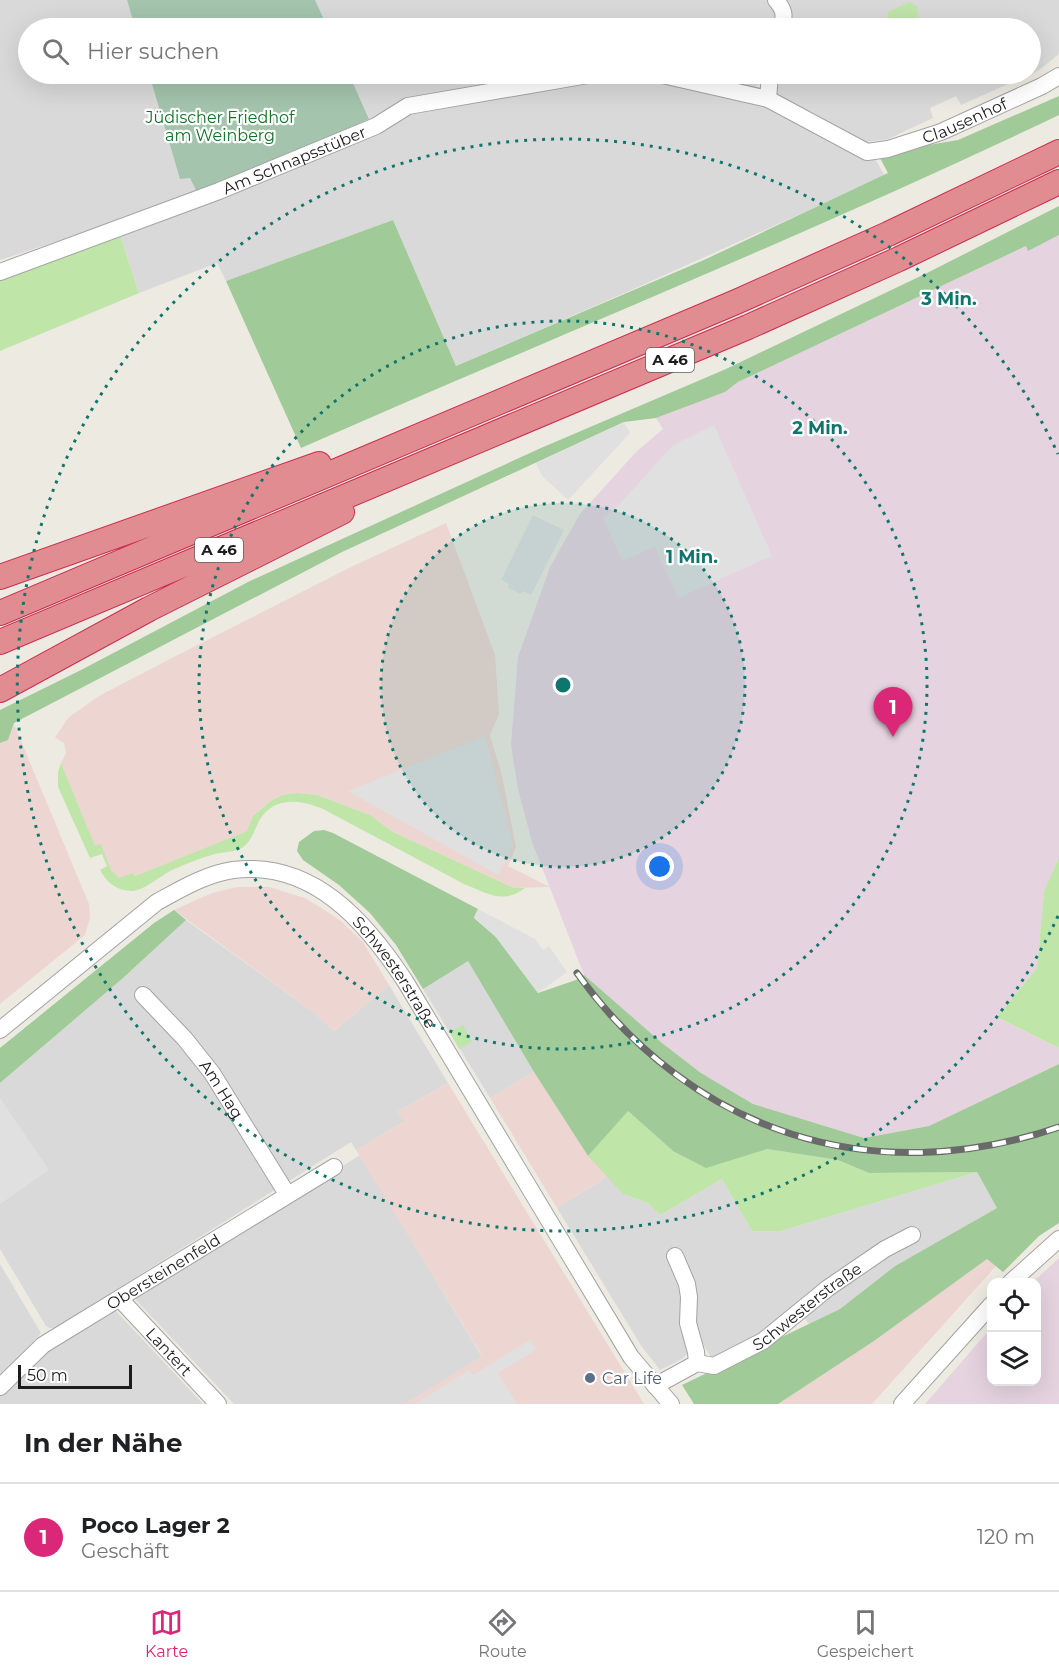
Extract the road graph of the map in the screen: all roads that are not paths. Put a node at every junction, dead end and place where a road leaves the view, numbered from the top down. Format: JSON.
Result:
{"nodes":[{"id":1,"x":776,"y":0,"type":"edge"},
{"id":2,"x":784,"y":18,"type":"edge"},
{"id":3,"x":1059,"y":76,"type":"edge"},
{"id":4,"x":536,"y":84,"type":"edge"},
{"id":5,"x":702,"y":84,"type":"edge"},
{"id":6,"x":769,"y":84,"type":"edge"},
{"id":7,"x":768,"y":99,"type":"junction"},
{"id":8,"x":1059,"y":152,"type":"edge"},
{"id":9,"x":1059,"y":182,"type":"edge"},
{"id":10,"x":0,"y":272,"type":"edge"},
{"id":11,"x":425,"y":434,"type":"junction"},
{"id":12,"x":438,"y":458,"type":"junction"},
{"id":13,"x":0,"y":577,"type":"edge"},
{"id":14,"x":0,"y":613,"type":"edge"},
{"id":15,"x":0,"y":642,"type":"edge"},
{"id":16,"x":0,"y":690,"type":"edge"},
{"id":17,"x":143,"y":995,"type":"dead end"},
{"id":18,"x":0,"y":1030,"type":"edge"},
{"id":19,"x":334,"y":1167,"type":"dead end"},
{"id":20,"x":287,"y":1194,"type":"junction"},
{"id":21,"x":912,"y":1235,"type":"dead end"},
{"id":22,"x":1059,"y":1239,"type":"edge"},
{"id":23,"x":675,"y":1256,"type":"dead end"},
{"id":24,"x":1015,"y":1278,"type":"edge"},
{"id":25,"x":120,"y":1299,"type":"junction"},
{"id":26,"x":987,"y":1310,"type":"edge"},
{"id":27,"x":697,"y":1363,"type":"junction"},
{"id":28,"x":655,"y":1386,"type":"junction"},
{"id":29,"x":0,"y":1387,"type":"edge"},
{"id":30,"x":218,"y":1404,"type":"edge"},
{"id":31,"x":671,"y":1404,"type":"edge"},
{"id":32,"x":902,"y":1404,"type":"edge"}],
"edges":[{"from":1,"to":2,"type":"street"},
{"from":3,"to":7,"type":"street","name":"Clausenhof"},
{"from":4,"to":10,"type":"street","name":"Am Schnapsstüber"},
{"from":5,"to":7,"type":"street"},
{"from":6,"to":7,"type":"street"},
{"from":8,"to":11,"type":"highway","number":"A 46"},
{"from":9,"to":12,"type":"highway","number":"A 46"},
{"from":11,"to":13,"type":"highway"},
{"from":11,"to":14,"type":"highway","number":"A 46"},
{"from":12,"to":15,"type":"highway","number":"A 46"},
{"from":12,"to":16,"type":"highway"},
{"from":17,"to":20,"type":"street","name":"Am Hag"},
{"from":18,"to":28,"type":"street","name":"Schwesterstraße"},
{"from":19,"to":20,"type":"street","name":"Obersteinenfeld"},
{"from":20,"to":25,"type":"street","name":"Obersteinenfeld"},
{"from":21,"to":27,"type":"street","name":"Schwesterstraße"},
{"from":22,"to":24,"type":"street"},
{"from":23,"to":27,"type":"street"},
{"from":25,"to":29,"type":"street","name":"Obersteinenfeld"},
{"from":25,"to":30,"type":"street","name":"Lantert"},
{"from":26,"to":32,"type":"street"},
{"from":27,"to":28,"type":"street","name":"Schwesterstraße"},
{"from":28,"to":31,"type":"street","name":"Schwesterstraße"}]}
